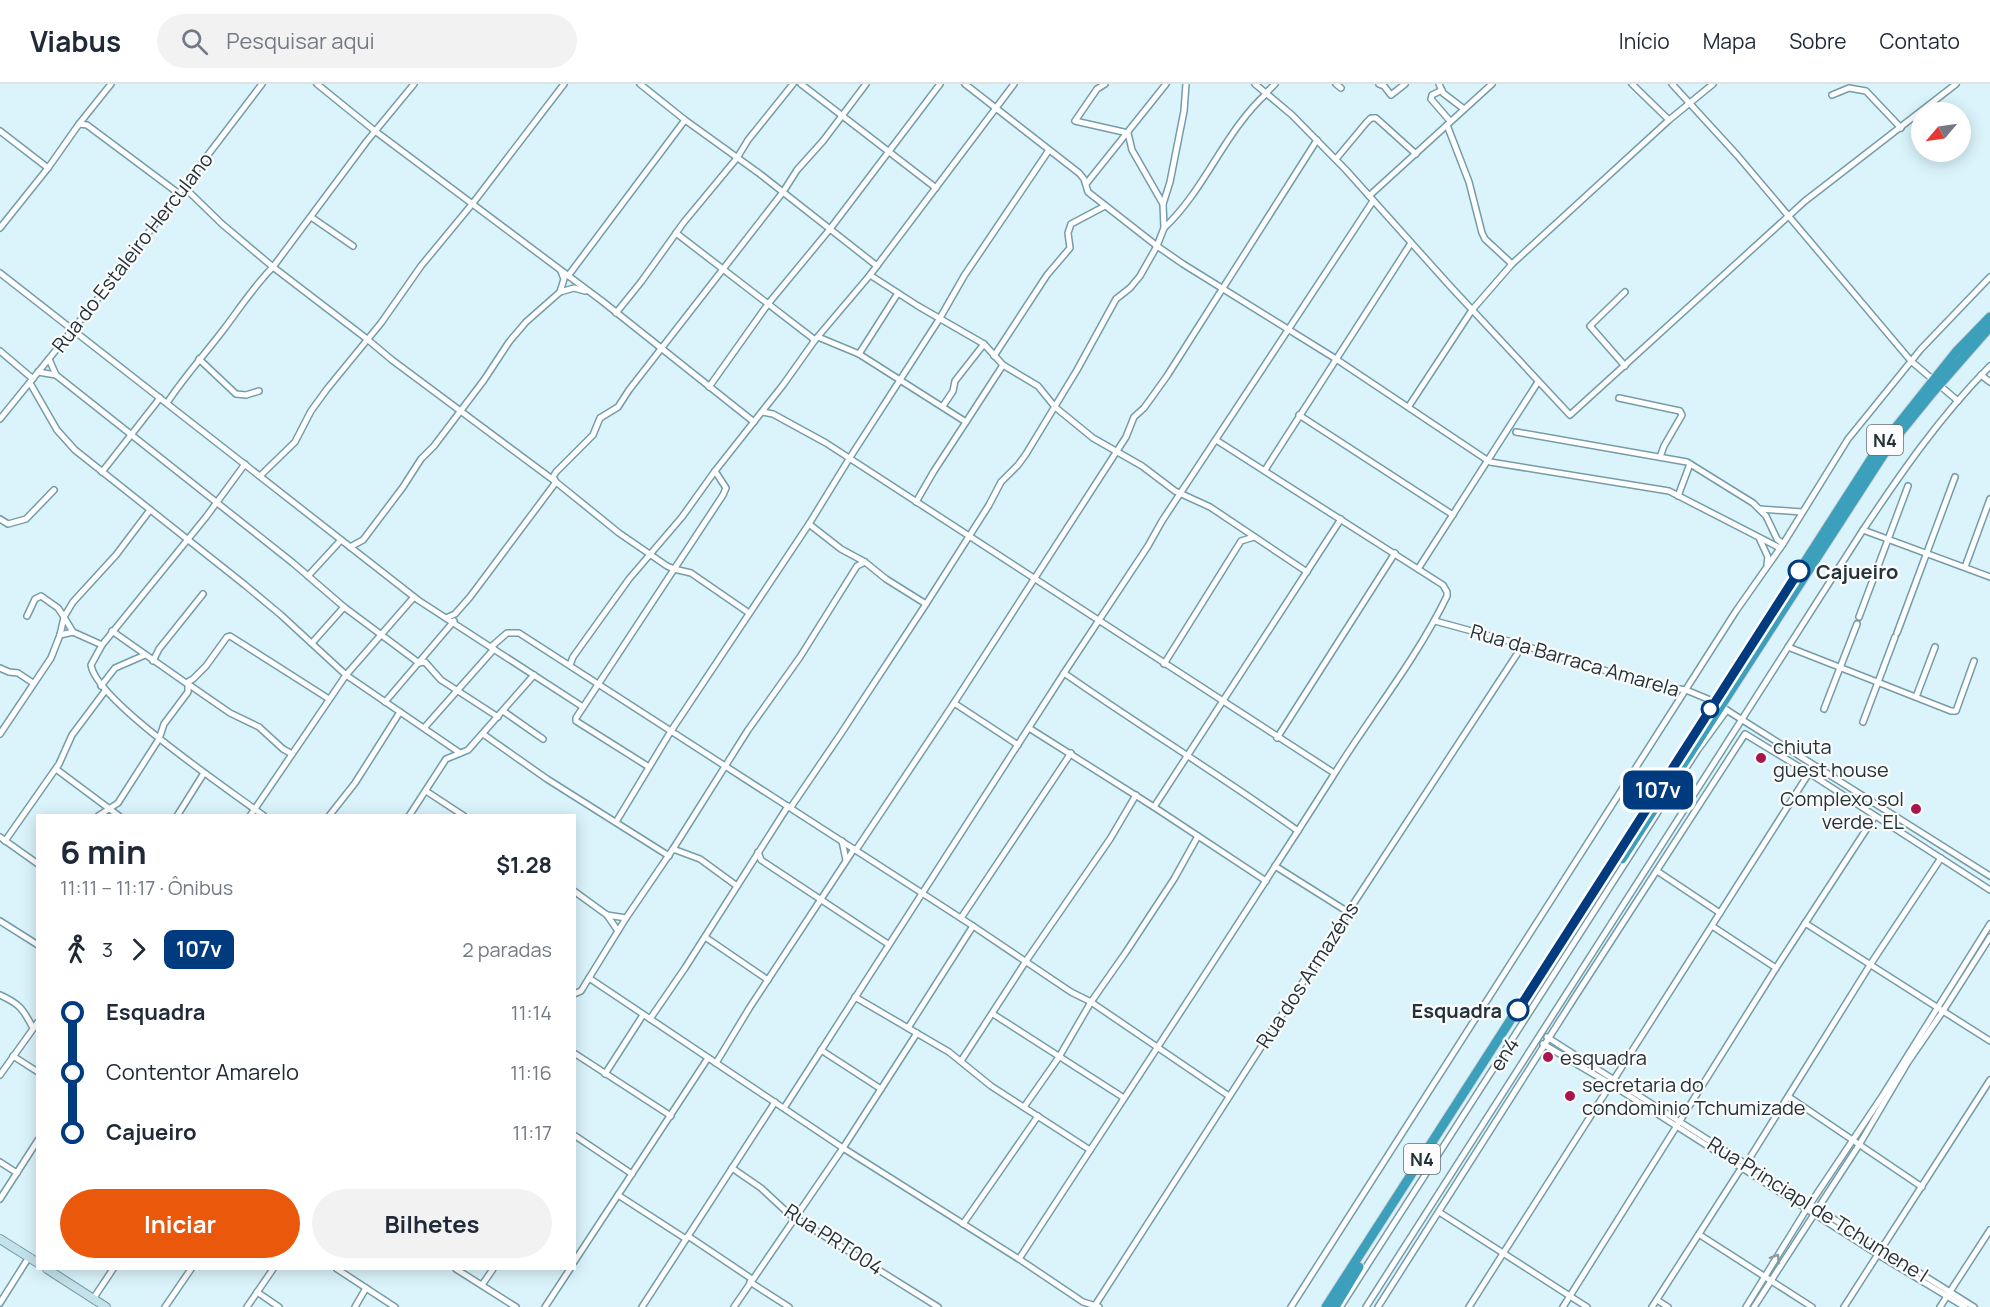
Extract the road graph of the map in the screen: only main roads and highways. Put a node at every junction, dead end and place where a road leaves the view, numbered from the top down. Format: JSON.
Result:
{"nodes":[{"id":1,"x":1990,"y":317,"type":"edge"},
{"id":2,"x":1990,"y":327,"type":"edge"},
{"id":3,"x":1936,"y":382,"type":"junction"},
{"id":4,"x":1720,"y":706,"type":"junction"},
{"id":5,"x":1326,"y":1307,"type":"edge"},
{"id":6,"x":1335,"y":1307,"type":"edge"}],
"edges":[{"from":1,"to":3,"type":"highway","number":"N4"},
{"from":2,"to":3,"type":"highway","number":"N4"},
{"from":3,"to":4,"type":"highway","number":"N4"},
{"from":4,"to":5,"type":"highway","number":"N4"},
{"from":4,"to":6,"type":"highway","number":"N4"}]}
